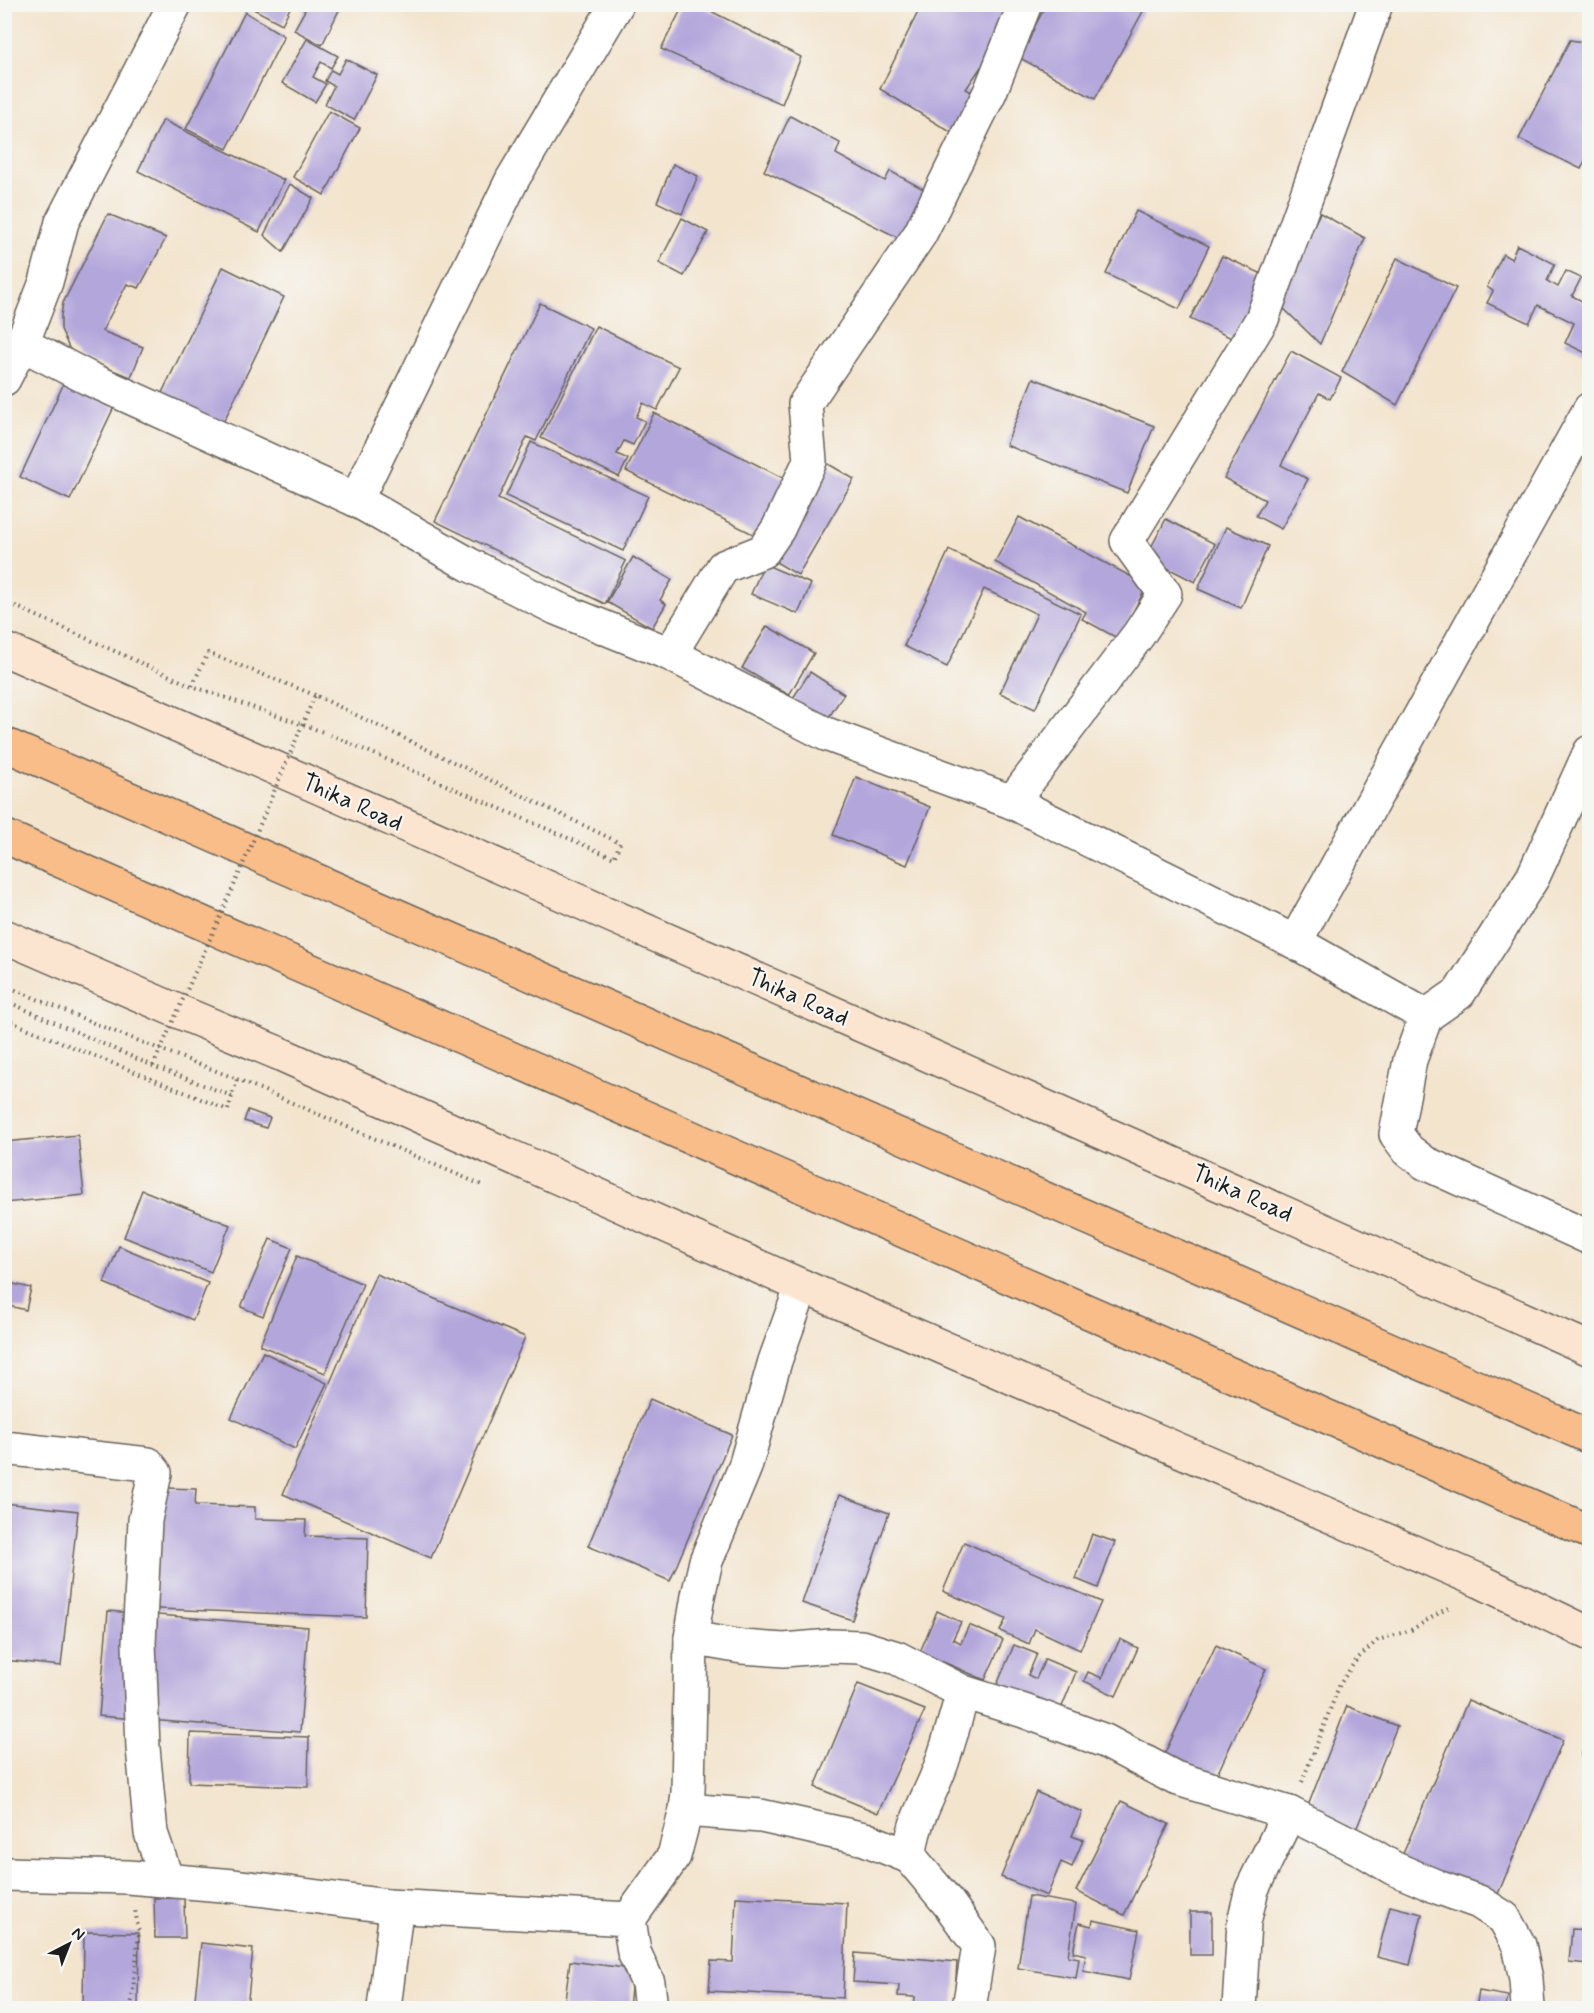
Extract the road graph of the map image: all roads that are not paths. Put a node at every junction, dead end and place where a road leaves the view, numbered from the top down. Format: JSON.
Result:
{"nodes":[{"id":1,"x":175,"y":4,"type":"edge"},
{"id":2,"x":616,"y":4,"type":"edge"},
{"id":3,"x":1025,"y":4,"type":"edge"},
{"id":4,"x":1376,"y":4,"type":"edge"},
{"id":5,"x":22,"y":344,"type":"junction"},
{"id":6,"x":4,"y":380,"type":"edge"},
{"id":7,"x":1590,"y":409,"type":"edge"},
{"id":8,"x":356,"y":500,"type":"junction"},
{"id":9,"x":4,"y":649,"type":"edge"},
{"id":10,"x":670,"y":654,"type":"junction"},
{"id":11,"x":4,"y":744,"type":"edge"},
{"id":12,"x":1590,"y":752,"type":"edge"},
{"id":13,"x":1012,"y":802,"type":"junction"},
{"id":14,"x":4,"y":836,"type":"edge"},
{"id":15,"x":4,"y":936,"type":"edge"},
{"id":16,"x":1295,"y":942,"type":"junction"},
{"id":17,"x":1426,"y":1016,"type":"junction"},
{"id":18,"x":1590,"y":1238,"type":"edge"},
{"id":19,"x":802,"y":1286,"type":"junction"},
{"id":20,"x":1590,"y":1349,"type":"edge"},
{"id":21,"x":1590,"y":1437,"type":"edge"},
{"id":22,"x":4,"y":1448,"type":"edge"},
{"id":23,"x":1590,"y":1532,"type":"edge"},
{"id":24,"x":1590,"y":1634,"type":"edge"},
{"id":25,"x":691,"y":1638,"type":"junction"},
{"id":26,"x":963,"y":1692,"type":"junction"},
{"id":27,"x":686,"y":1810,"type":"junction"},
{"id":28,"x":1289,"y":1813,"type":"junction"},
{"id":29,"x":910,"y":1857,"type":"junction"},
{"id":30,"x":4,"y":1874,"type":"edge"},
{"id":31,"x":167,"y":1880,"type":"junction"},
{"id":32,"x":388,"y":1906,"type":"junction"},
{"id":33,"x":629,"y":1919,"type":"junction"},
{"id":34,"x":384,"y":2008,"type":"edge"},
{"id":35,"x":651,"y":2008,"type":"edge"},
{"id":36,"x":969,"y":2008,"type":"edge"},
{"id":37,"x":1239,"y":2008,"type":"edge"},
{"id":38,"x":1528,"y":2008,"type":"edge"}],
"edges":[{"from":1,"to":5,"type":"street"},
{"from":2,"to":8,"type":"street"},
{"from":3,"to":10,"type":"street"},
{"from":4,"to":13,"type":"street"},
{"from":5,"to":6,"type":"street"},
{"from":5,"to":8,"type":"street"},
{"from":7,"to":16,"type":"street"},
{"from":8,"to":10,"type":"street"},
{"from":9,"to":20,"type":"main road","name":"Thika Road"},
{"from":10,"to":13,"type":"street"},
{"from":11,"to":21,"type":"highway"},
{"from":12,"to":17,"type":"street"},
{"from":13,"to":16,"type":"street"},
{"from":14,"to":23,"type":"highway"},
{"from":15,"to":19,"type":"main road"},
{"from":16,"to":17,"type":"street"},
{"from":17,"to":18,"type":"street"},
{"from":19,"to":24,"type":"main road"},
{"from":19,"to":25,"type":"street"},
{"from":22,"to":31,"type":"street"},
{"from":25,"to":26,"type":"street"},
{"from":25,"to":27,"type":"street"},
{"from":26,"to":28,"type":"street"},
{"from":26,"to":29,"type":"street"},
{"from":27,"to":29,"type":"street"},
{"from":27,"to":33,"type":"street"},
{"from":28,"to":37,"type":"street"},
{"from":28,"to":38,"type":"street"},
{"from":29,"to":36,"type":"street"},
{"from":30,"to":31,"type":"street"},
{"from":31,"to":32,"type":"street"},
{"from":32,"to":33,"type":"street"},
{"from":32,"to":34,"type":"street"},
{"from":33,"to":35,"type":"street"}]}
